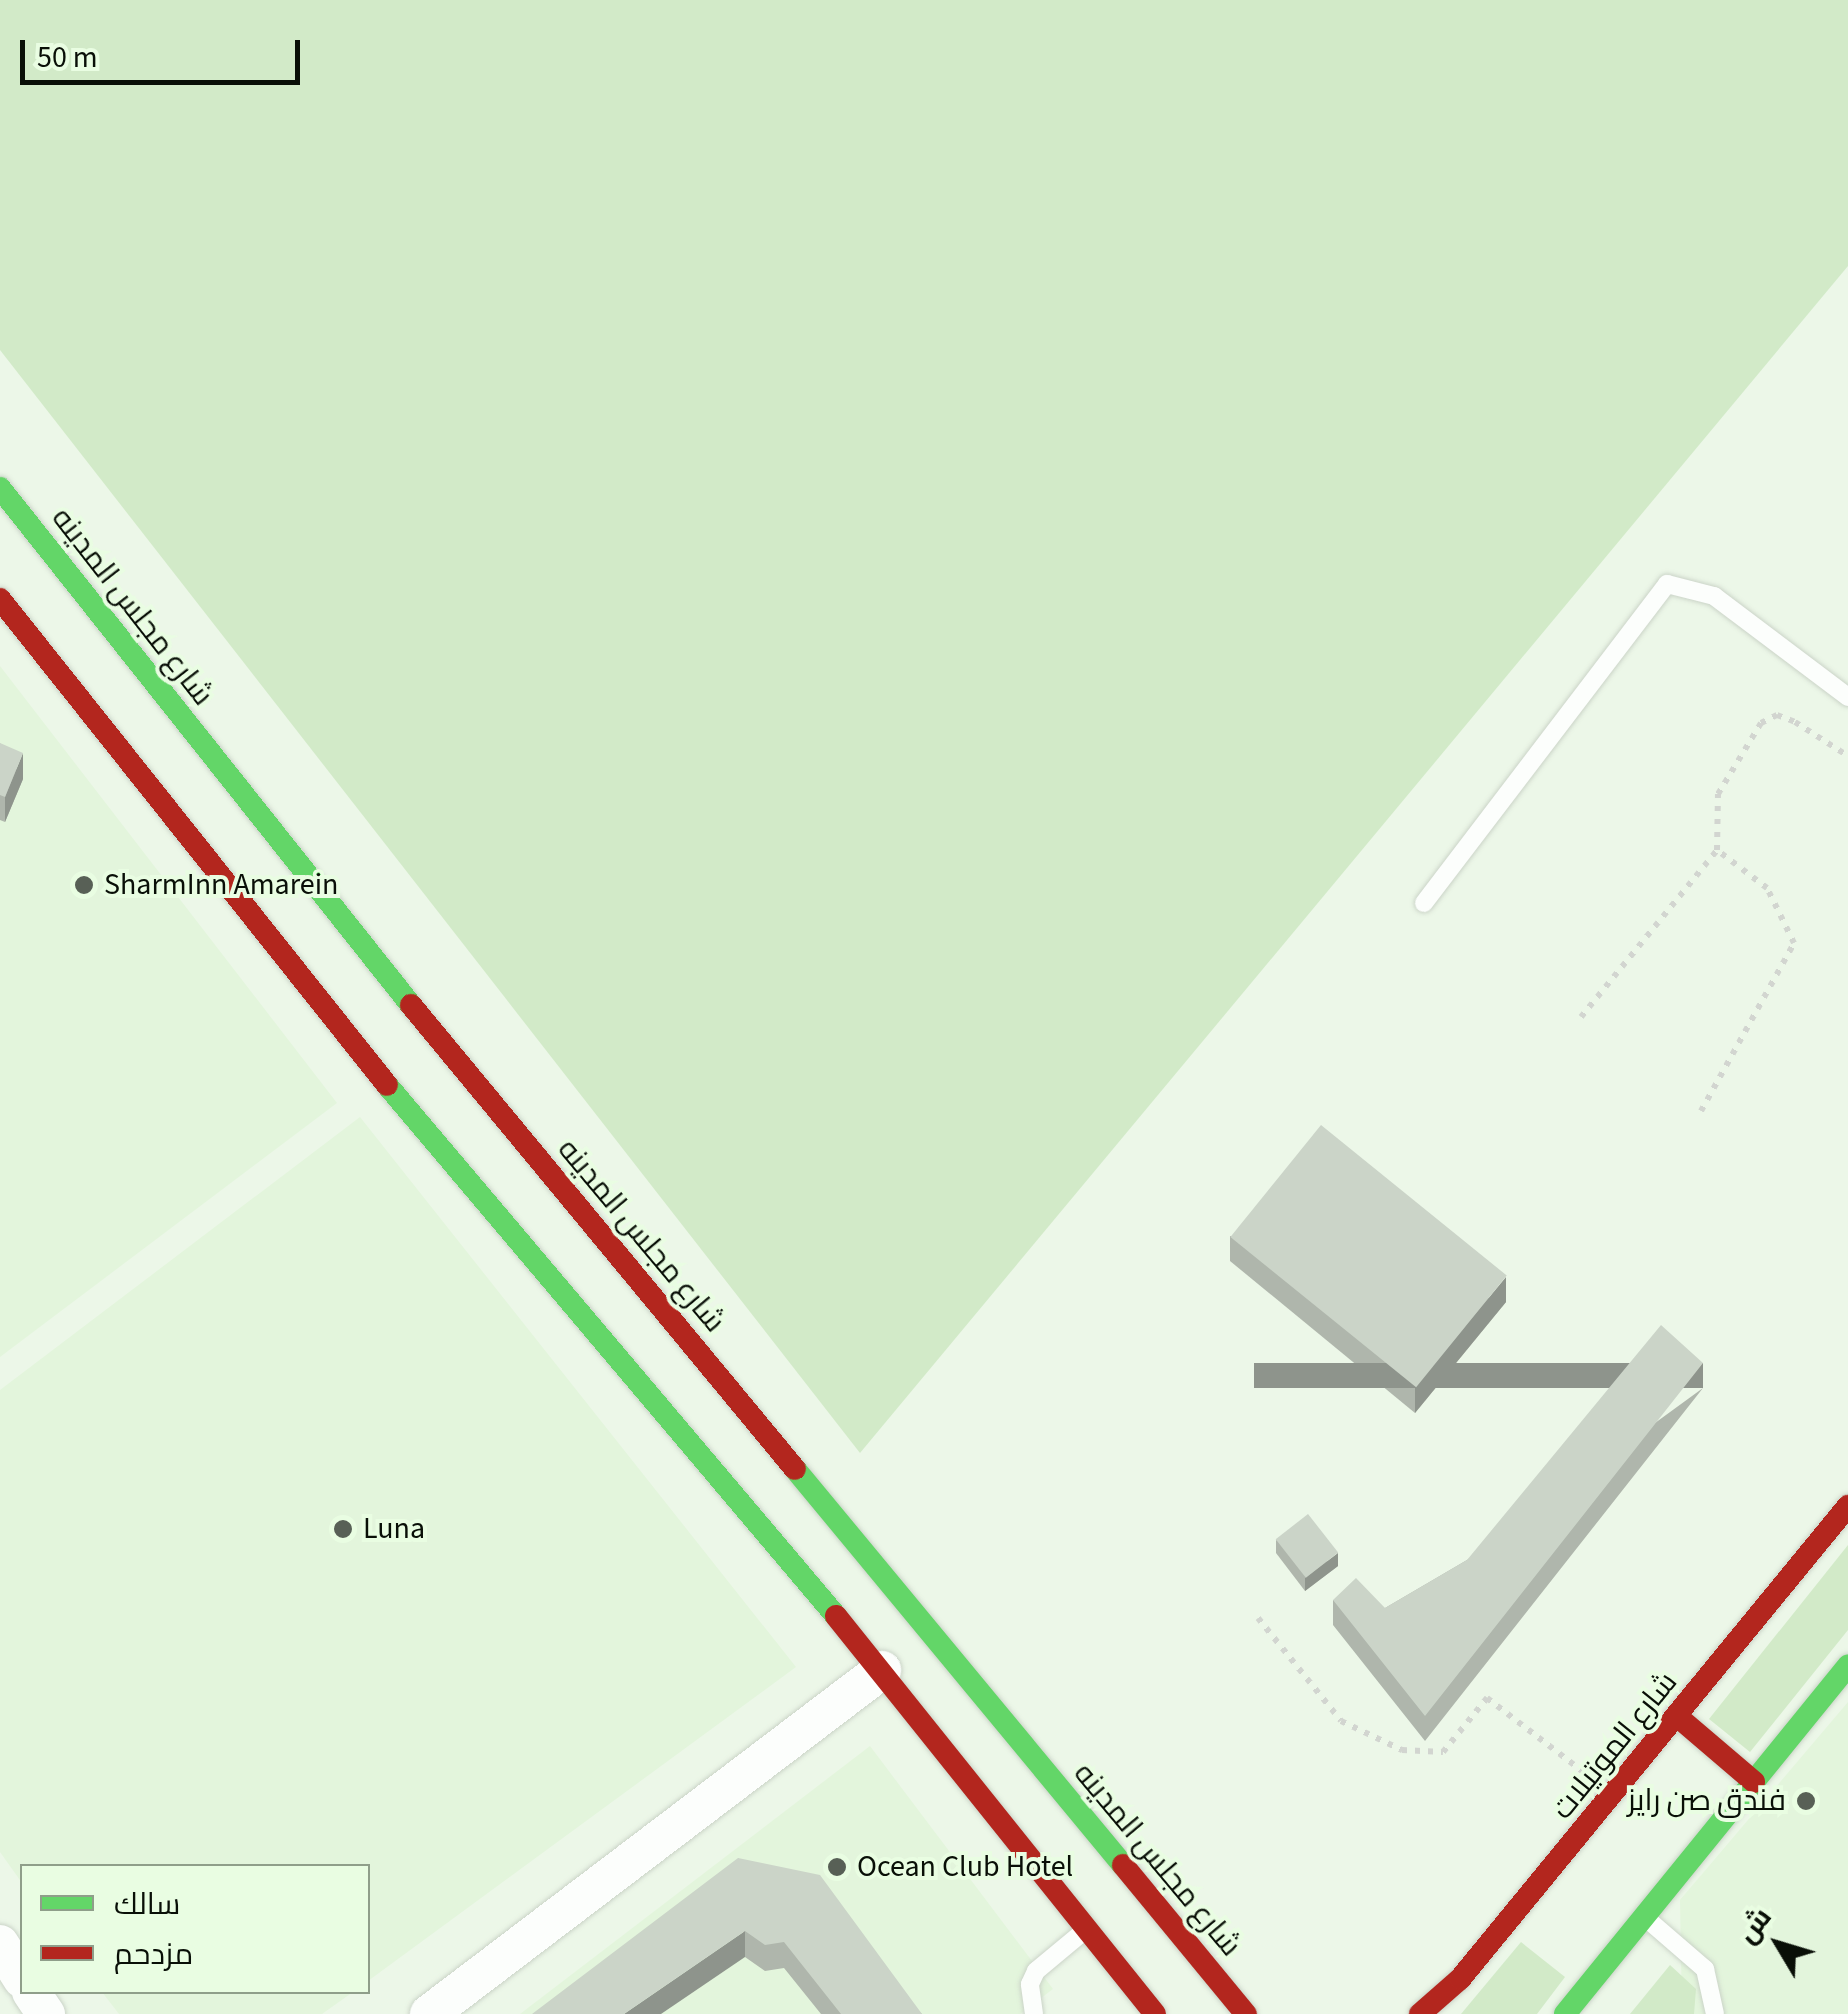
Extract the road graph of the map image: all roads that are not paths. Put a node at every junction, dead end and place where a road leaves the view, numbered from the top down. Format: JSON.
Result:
{"nodes":[{"id":1,"x":0,"y":488,"type":"edge"},
{"id":2,"x":0,"y":599,"type":"edge"},
{"id":3,"x":1848,"y":698,"type":"edge"},
{"id":4,"x":1424,"y":903,"type":"dead end"},
{"id":5,"x":401,"y":1021,"type":"junction"},
{"id":6,"x":360,"y":1053,"type":"junction"},
{"id":7,"x":1848,"y":1506,"type":"edge"},
{"id":8,"x":1848,"y":1666,"type":"edge"},
{"id":9,"x":882,"y":1670,"type":"junction"},
{"id":10,"x":1678,"y":1717,"type":"junction"},
{"id":11,"x":1754,"y":1782,"type":"junction"},
{"id":12,"x":1644,"y":1916,"type":"junction"},
{"id":13,"x":1088,"y":1927,"type":"junction"},
{"id":14,"x":0,"y":1944,"type":"edge"},
{"id":15,"x":20,"y":1975,"type":"edge"},
{"id":16,"x":430,"y":2014,"type":"edge"},
{"id":17,"x":1034,"y":2014,"type":"edge"},
{"id":18,"x":1155,"y":2014,"type":"edge"},
{"id":19,"x":1246,"y":2014,"type":"edge"},
{"id":20,"x":1420,"y":2014,"type":"edge"},
{"id":21,"x":1565,"y":2014,"type":"edge"},
{"id":22,"x":1716,"y":2014,"type":"edge"}],
"edges":[{"from":1,"to":5,"type":"main road","name":"شارع مجلس المدينه"},
{"from":2,"to":6,"type":"main road"},
{"from":3,"to":4,"type":"lane"},
{"from":5,"to":6,"type":"main road"},
{"from":5,"to":19,"type":"main road","name":"شارع مجلس المدينه"},
{"from":6,"to":9,"type":"main road"},
{"from":7,"to":10,"type":"main road","name":"شارع الموتيلات"},
{"from":8,"to":11,"type":"main road"},
{"from":9,"to":13,"type":"main road"},
{"from":9,"to":16,"type":"street"},
{"from":10,"to":11,"type":"main road"},
{"from":10,"to":20,"type":"main road","name":"شارع الموتيلات"},
{"from":11,"to":12,"type":"main road"},
{"from":12,"to":21,"type":"main road"},
{"from":12,"to":22,"type":"lane"},
{"from":13,"to":17,"type":"lane"},
{"from":13,"to":18,"type":"main road"},
{"from":14,"to":15,"type":"street"}]}
